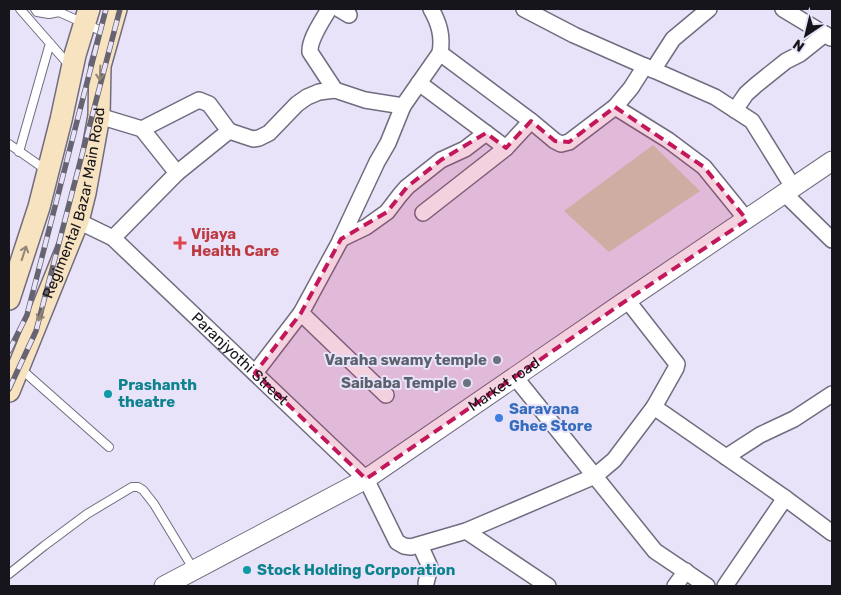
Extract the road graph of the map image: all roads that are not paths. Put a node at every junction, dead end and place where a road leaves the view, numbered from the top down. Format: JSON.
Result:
{"nodes":[{"id":1,"x":20,"y":9,"type":"edge"},
{"id":2,"x":34,"y":9,"type":"edge"},
{"id":3,"x":116,"y":9,"type":"edge"},
{"id":4,"x":329,"y":9,"type":"edge"},
{"id":5,"x":431,"y":9,"type":"edge"},
{"id":6,"x":524,"y":9,"type":"edge"},
{"id":7,"x":708,"y":9,"type":"edge"},
{"id":8,"x":783,"y":9,"type":"edge"},
{"id":9,"x":60,"y":10,"type":"edge"},
{"id":10,"x":87,"y":16,"type":"edge"},
{"id":11,"x":109,"y":34,"type":"junction"},
{"id":12,"x":828,"y":36,"type":"edge"},
{"id":13,"x":50,"y":43,"type":"junction"},
{"id":14,"x":440,"y":52,"type":"junction"},
{"id":15,"x":72,"y":68,"type":"junction"},
{"id":16,"x":649,"y":68,"type":"junction"},
{"id":17,"x":419,"y":83,"type":"junction"},
{"id":18,"x":335,"y":90,"type":"junction"},
{"id":19,"x":404,"y":106,"type":"junction"},
{"id":20,"x":615,"y":107,"type":"junction"},
{"id":21,"x":735,"y":110,"type":"junction"},
{"id":22,"x":99,"y":116,"type":"junction"},
{"id":23,"x":531,"y":121,"type":"junction"},
{"id":24,"x":142,"y":129,"type":"junction"},
{"id":25,"x":230,"y":131,"type":"junction"},
{"id":26,"x":486,"y":133,"type":"junction"},
{"id":27,"x":9,"y":144,"type":"edge"},
{"id":28,"x":506,"y":148,"type":"junction"},
{"id":29,"x":19,"y":152,"type":"junction"},
{"id":30,"x":832,"y":161,"type":"edge"},
{"id":31,"x":48,"y":171,"type":"junction"},
{"id":32,"x":177,"y":173,"type":"junction"},
{"id":33,"x":789,"y":190,"type":"junction"},
{"id":34,"x":423,"y":213,"type":"dead end"},
{"id":35,"x":747,"y":220,"type":"junction"},
{"id":36,"x":78,"y":221,"type":"junction"},
{"id":37,"x":113,"y":238,"type":"junction"},
{"id":38,"x":341,"y":239,"type":"junction"},
{"id":39,"x":832,"y":240,"type":"edge"},
{"id":40,"x":9,"y":300,"type":"edge"},
{"id":41,"x":627,"y":300,"type":"junction"},
{"id":42,"x":301,"y":313,"type":"junction"},
{"id":43,"x":19,"y":368,"type":"junction"},
{"id":44,"x":255,"y":373,"type":"junction"},
{"id":45,"x":514,"y":377,"type":"junction"},
{"id":46,"x":9,"y":391,"type":"edge"},
{"id":47,"x":832,"y":394,"type":"edge"},
{"id":48,"x":386,"y":395,"type":"dead end"},
{"id":49,"x":654,"y":406,"type":"junction"},
{"id":50,"x":109,"y":447,"type":"dead end"},
{"id":51,"x":726,"y":457,"type":"junction"},
{"id":52,"x":595,"y":476,"type":"junction"},
{"id":53,"x":366,"y":479,"type":"junction"},
{"id":54,"x":784,"y":498,"type":"junction"},
{"id":55,"x":466,"y":531,"type":"junction"},
{"id":56,"x":832,"y":533,"type":"edge"},
{"id":57,"x":420,"y":545,"type":"junction"},
{"id":58,"x":194,"y":571,"type":"junction"},
{"id":59,"x":686,"y":571,"type":"junction"},
{"id":60,"x":9,"y":574,"type":"edge"},
{"id":61,"x":428,"y":584,"type":"edge"},
{"id":62,"x":164,"y":586,"type":"edge"},
{"id":63,"x":548,"y":586,"type":"edge"},
{"id":64,"x":675,"y":586,"type":"edge"},
{"id":65,"x":708,"y":586,"type":"edge"},
{"id":66,"x":725,"y":586,"type":"edge"}],
"edges":[{"from":1,"to":13,"type":"lane"},
{"from":2,"to":9,"type":"lane"},
{"from":3,"to":11,"type":"main road","name":"Regimental Bazar Main Road"},
{"from":4,"to":18,"type":"street"},
{"from":5,"to":14,"type":"street"},
{"from":6,"to":16,"type":"street"},
{"from":7,"to":16,"type":"street"},
{"from":8,"to":12,"type":"street"},
{"from":9,"to":10,"type":"lane"},
{"from":10,"to":11,"type":"lane"},
{"from":10,"to":15,"type":"main road","name":"Regimental Bazar Main Road"},
{"from":11,"to":22,"type":"main road","name":"Regimental Bazar Main Road","one_way":true},
{"from":12,"to":21,"type":"street"},
{"from":13,"to":15,"type":"lane"},
{"from":13,"to":29,"type":"lane"},
{"from":14,"to":17,"type":"street"},
{"from":14,"to":23,"type":"street"},
{"from":15,"to":31,"type":"main road","name":"Regimental Bazar Main Road"},
{"from":16,"to":20,"type":"street"},
{"from":16,"to":21,"type":"street"},
{"from":17,"to":19,"type":"street"},
{"from":17,"to":26,"type":"street"},
{"from":18,"to":19,"type":"street"},
{"from":18,"to":25,"type":"street"},
{"from":19,"to":38,"type":"street"},
{"from":20,"to":23,"type":"street"},
{"from":20,"to":35,"type":"street"},
{"from":21,"to":33,"type":"street"},
{"from":22,"to":24,"type":"street"},
{"from":22,"to":36,"type":"main road","name":"Regimental Bazar Main Road"},
{"from":23,"to":28,"type":"street"},
{"from":24,"to":25,"type":"street"},
{"from":24,"to":32,"type":"street"},
{"from":25,"to":32,"type":"street"},
{"from":26,"to":28,"type":"street"},
{"from":26,"to":38,"type":"street"},
{"from":27,"to":29,"type":"lane"},
{"from":28,"to":34,"type":"street"},
{"from":29,"to":31,"type":"lane"},
{"from":30,"to":33,"type":"street","name":"Market road"},
{"from":40,"to":31,"type":"main road","name":"Regimental Bazar Main Road","one_way":true},
{"from":32,"to":37,"type":"street"},
{"from":33,"to":35,"type":"street","name":"Market road"},
{"from":33,"to":39,"type":"street"},
{"from":35,"to":41,"type":"street","name":"Market road"},
{"from":36,"to":37,"type":"street","name":"Paranjyothi Street"},
{"from":36,"to":43,"type":"main road","name":"Regimental Bazar Main Road","one_way":true},
{"from":37,"to":44,"type":"street","name":"Paranjyothi Street"},
{"from":38,"to":42,"type":"street"},
{"from":41,"to":45,"type":"street","name":"Market road"},
{"from":41,"to":49,"type":"street"},
{"from":42,"to":44,"type":"street"},
{"from":42,"to":48,"type":"street"},
{"from":43,"to":46,"type":"main road","name":"Regimental Bazar Main Road"},
{"from":43,"to":50,"type":"lane"},
{"from":44,"to":53,"type":"street","name":"Paranjyothi Street"},
{"from":45,"to":52,"type":"street"},
{"from":45,"to":53,"type":"street","name":"Market road"},
{"from":47,"to":51,"type":"street"},
{"from":49,"to":51,"type":"street"},
{"from":49,"to":52,"type":"street"},
{"from":51,"to":54,"type":"street"},
{"from":52,"to":55,"type":"street"},
{"from":52,"to":59,"type":"street"},
{"from":53,"to":57,"type":"street","name":"Paranjyothi Street"},
{"from":53,"to":58,"type":"street","name":"Market road"},
{"from":54,"to":56,"type":"street"},
{"from":54,"to":66,"type":"street"},
{"from":55,"to":57,"type":"street"},
{"from":55,"to":63,"type":"street"},
{"from":57,"to":61,"type":"street"},
{"from":58,"to":60,"type":"lane"},
{"from":58,"to":62,"type":"street","name":"Market road"},
{"from":59,"to":64,"type":"street"},
{"from":59,"to":65,"type":"street"}]}
